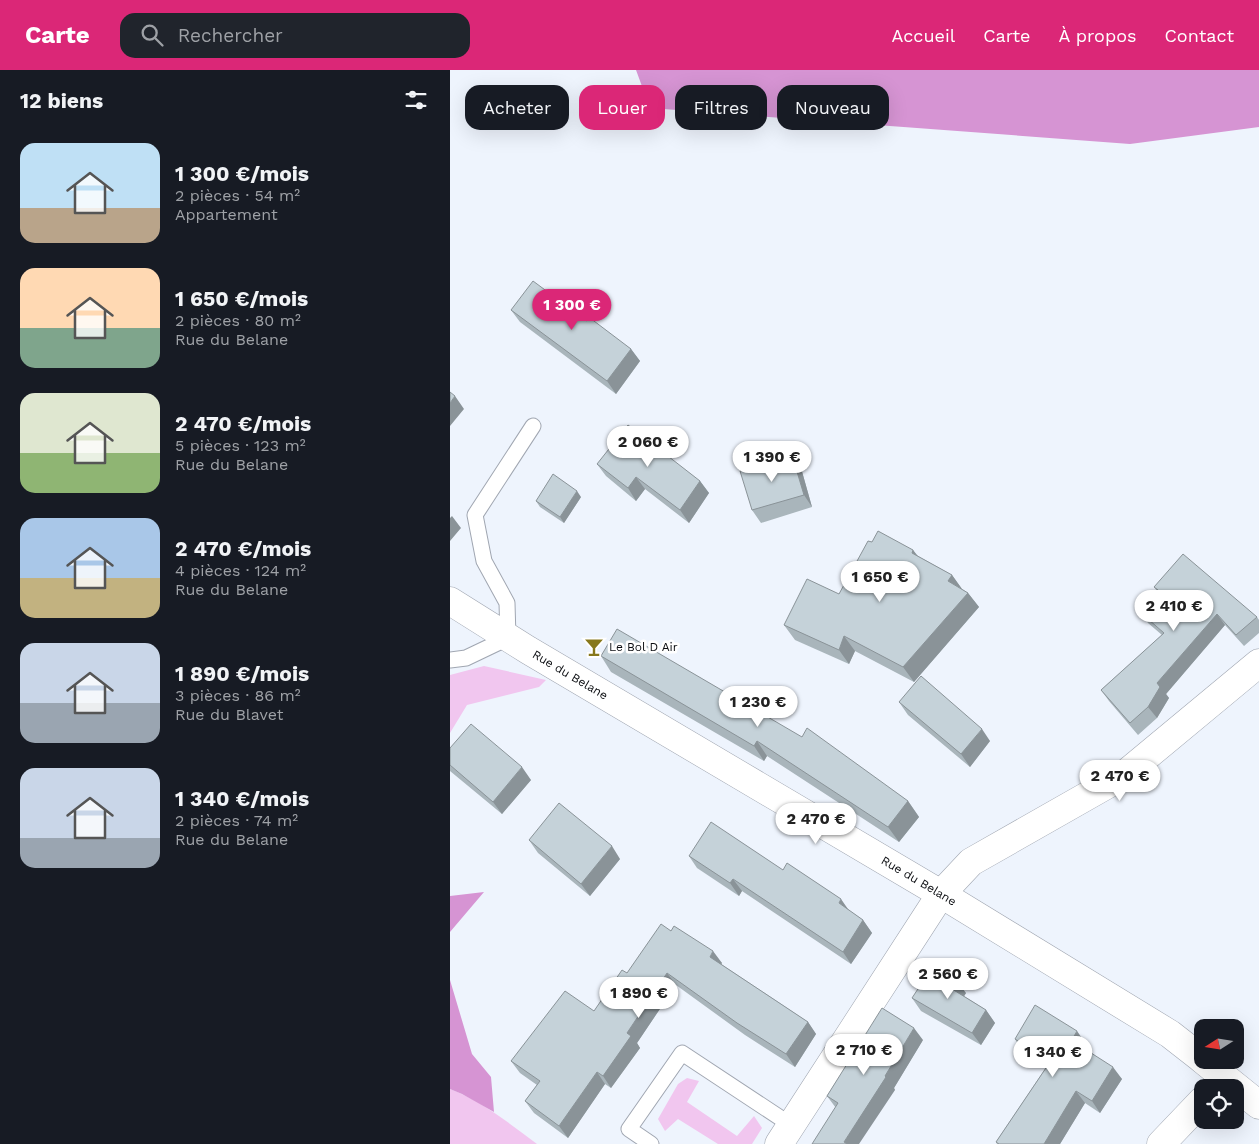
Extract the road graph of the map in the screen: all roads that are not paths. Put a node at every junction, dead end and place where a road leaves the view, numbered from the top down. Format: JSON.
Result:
{"nodes":[{"id":1,"x":533,"y":426,"type":"dead end"},
{"id":2,"x":450,"y":601,"type":"edge"},
{"id":3,"x":508,"y":638,"type":"junction"},
{"id":4,"x":450,"y":660,"type":"edge"},
{"id":5,"x":1259,"y":663,"type":"edge"},
{"id":6,"x":941,"y":894,"type":"junction"},
{"id":7,"x":1194,"y":1053,"type":"edge"},
{"id":8,"x":1210,"y":1069,"type":"edge"},
{"id":9,"x":1219,"y":1079,"type":"edge"},
{"id":10,"x":1244,"y":1096,"type":"edge"},
{"id":11,"x":1259,"y":1105,"type":"edge"},
{"id":12,"x":1194,"y":1109,"type":"edge"},
{"id":13,"x":785,"y":1135,"type":"edge"},
{"id":14,"x":651,"y":1144,"type":"edge"},
{"id":15,"x":1161,"y":1144,"type":"edge"}],
"edges":[{"from":1,"to":3,"type":"lane"},
{"from":2,"to":3,"type":"street","name":"Rue du Belane"},
{"from":3,"to":4,"type":"lane"},
{"from":3,"to":6,"type":"street","name":"Rue du Belane"},
{"from":5,"to":6,"type":"street"},
{"from":6,"to":7,"type":"street","name":"Rue du Belane"},
{"from":6,"to":13,"type":"street"},
{"from":8,"to":9,"type":"street","name":"Rue du Belane"},
{"from":10,"to":11,"type":"street","name":"Rue du Belane"},
{"from":12,"to":15,"type":"street"},
{"from":13,"to":14,"type":"lane"}]}
